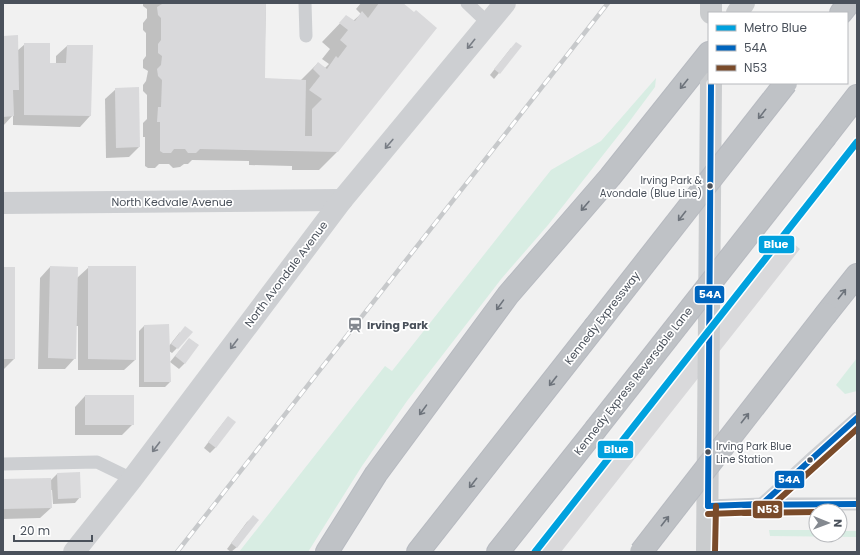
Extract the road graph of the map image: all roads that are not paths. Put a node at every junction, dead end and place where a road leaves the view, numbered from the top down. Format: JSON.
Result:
{"nodes":[{"id":1,"x":304,"y":3,"type":"edge"},
{"id":2,"x":467,"y":3,"type":"edge"},
{"id":3,"x":505,"y":3,"type":"edge"},
{"id":4,"x":744,"y":3,"type":"edge"},
{"id":5,"x":849,"y":3,"type":"edge"},
{"id":6,"x":738,"y":12,"type":"edge"},
{"id":7,"x":842,"y":12,"type":"edge"},
{"id":8,"x":488,"y":23,"type":"junction"},
{"id":9,"x":306,"y":36,"type":"dead end"},
{"id":10,"x":708,"y":54,"type":"edge"},
{"id":11,"x":710,"y":84,"type":"edge"},
{"id":12,"x":785,"y":84,"type":"edge"},
{"id":13,"x":857,"y":96,"type":"edge"},
{"id":14,"x":342,"y":200,"type":"junction"},
{"id":15,"x":3,"y":203,"type":"edge"},
{"id":16,"x":857,"y":275,"type":"edge"},
{"id":17,"x":857,"y":418,"type":"edge"},
{"id":18,"x":3,"y":464,"type":"edge"},
{"id":19,"x":132,"y":479,"type":"junction"},
{"id":20,"x":762,"y":504,"type":"junction"},
{"id":21,"x":857,"y":504,"type":"edge"},
{"id":22,"x":708,"y":506,"type":"junction"},
{"id":23,"x":74,"y":552,"type":"edge"},
{"id":24,"x":327,"y":552,"type":"edge"},
{"id":25,"x":418,"y":552,"type":"edge"},
{"id":26,"x":498,"y":552,"type":"edge"},
{"id":27,"x":641,"y":552,"type":"edge"},
{"id":28,"x":707,"y":552,"type":"edge"}],
"edges":[{"from":1,"to":9,"type":"lane"},
{"from":2,"to":8,"type":"lane"},
{"from":3,"to":8,"type":"street","name":"North Avondale Avenue"},
{"from":4,"to":6,"type":"main road"},
{"from":5,"to":7,"type":"highway"},
{"from":8,"to":14,"type":"street","name":"North Avondale Avenue","one_way":true},
{"from":10,"to":24,"type":"highway","one_way":true},
{"from":11,"to":22,"type":"main road"},
{"from":12,"to":25,"type":"highway","name":"Kennedy Expressway","one_way":true,"bridge":true},
{"from":13,"to":26,"type":"highway","name":"Kennedy Express Reversable Lane","bridge":true},
{"from":14,"to":15,"type":"street","name":"North Kedvale Avenue"},
{"from":14,"to":19,"type":"street","name":"North Avondale Avenue","one_way":true},
{"from":27,"to":16,"type":"highway","one_way":true,"bridge":true},
{"from":17,"to":20,"type":"lane"},
{"from":18,"to":19,"type":"lane"},
{"from":19,"to":23,"type":"street","name":"North Avondale Avenue"},
{"from":20,"to":21,"type":"lane"},
{"from":20,"to":22,"type":"lane"},
{"from":22,"to":28,"type":"main road"}]}
